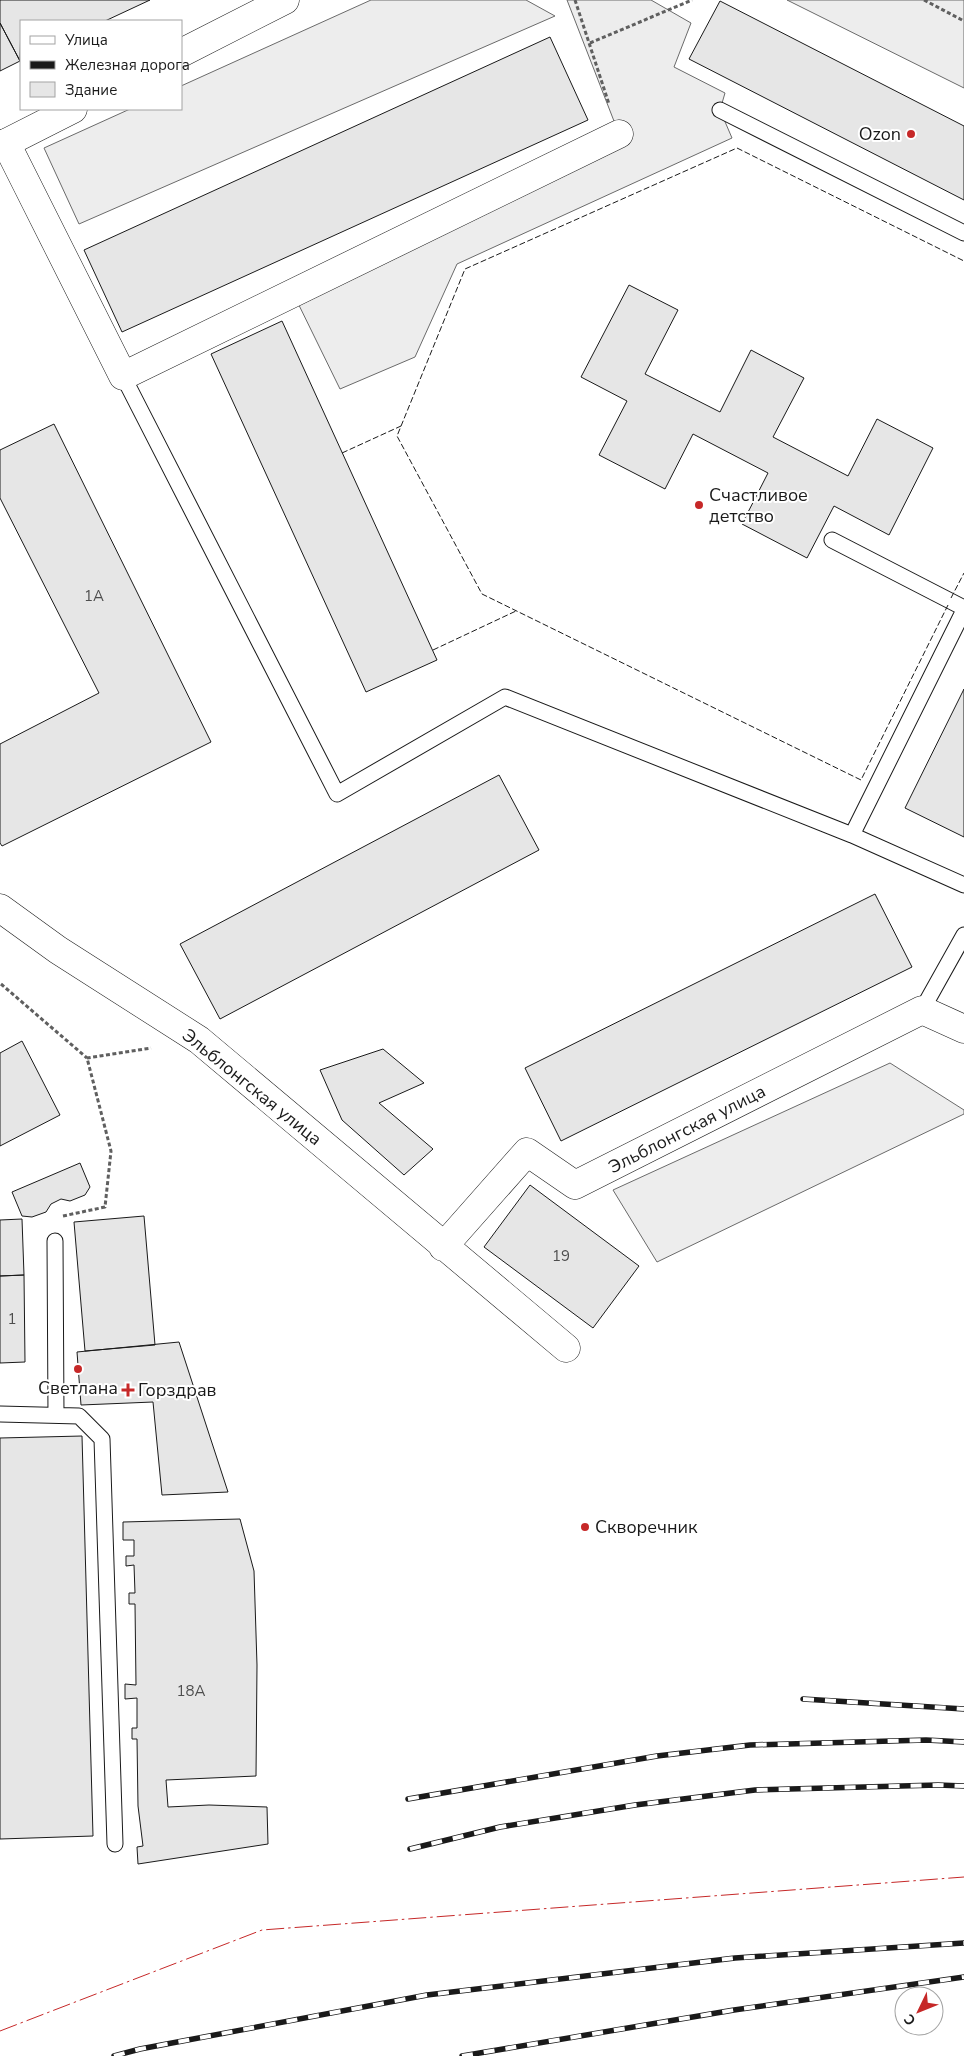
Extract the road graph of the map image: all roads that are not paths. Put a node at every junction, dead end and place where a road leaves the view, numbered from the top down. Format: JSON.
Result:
{"nodes":[{"id":1,"x":285,"y":0,"type":"edge"},
{"id":2,"x":182,"y":52,"type":"edge"},
{"id":3,"x":71,"y":110,"type":"edge"},
{"id":4,"x":720,"y":110,"type":"dead end"},
{"id":5,"x":619,"y":134,"type":"road end"},
{"id":6,"x":3,"y":145,"type":"edge"},
{"id":7,"x":964,"y":233,"type":"edge"},
{"id":8,"x":123,"y":376,"type":"junction"},
{"id":9,"x":832,"y":540,"type":"dead end"},
{"id":10,"x":964,"y":609,"type":"edge"},
{"id":11,"x":852,"y":835,"type":"junction"},
{"id":12,"x":964,"y":886,"type":"edge"},
{"id":13,"x":0,"y":908,"type":"edge"},
{"id":14,"x":964,"y":935,"type":"edge"},
{"id":15,"x":922,"y":1010,"type":"junction"},
{"id":16,"x":964,"y":1029,"type":"edge"},
{"id":17,"x":55,"y":1241,"type":"road end"},
{"id":18,"x":443,"y":1246,"type":"junction"},
{"id":19,"x":566,"y":1348,"type":"dead end"},
{"id":20,"x":0,"y":1414,"type":"edge"},
{"id":21,"x":56,"y":1415,"type":"junction"},
{"id":22,"x":114,"y":1844,"type":"dead end"}],
"edges":[{"from":1,"to":2,"type":"street"},
{"from":3,"to":6,"type":"street"},
{"from":4,"to":7,"type":"lane"},
{"from":5,"to":8,"type":"street"},
{"from":6,"to":8,"type":"street"},
{"from":8,"to":11,"type":"lane"},
{"from":9,"to":10,"type":"lane"},
{"from":10,"to":11,"type":"lane"},
{"from":11,"to":12,"type":"lane"},
{"from":13,"to":18,"type":"street","name":"Эльблонгская улица"},
{"from":14,"to":15,"type":"lane"},
{"from":15,"to":16,"type":"street"},
{"from":15,"to":18,"type":"street","name":"Эльблонгская улица"},
{"from":17,"to":21,"type":"lane"},
{"from":18,"to":19,"type":"street","name":"Эльблонгская улица"},
{"from":20,"to":21,"type":"lane"},
{"from":21,"to":22,"type":"lane"}]}
